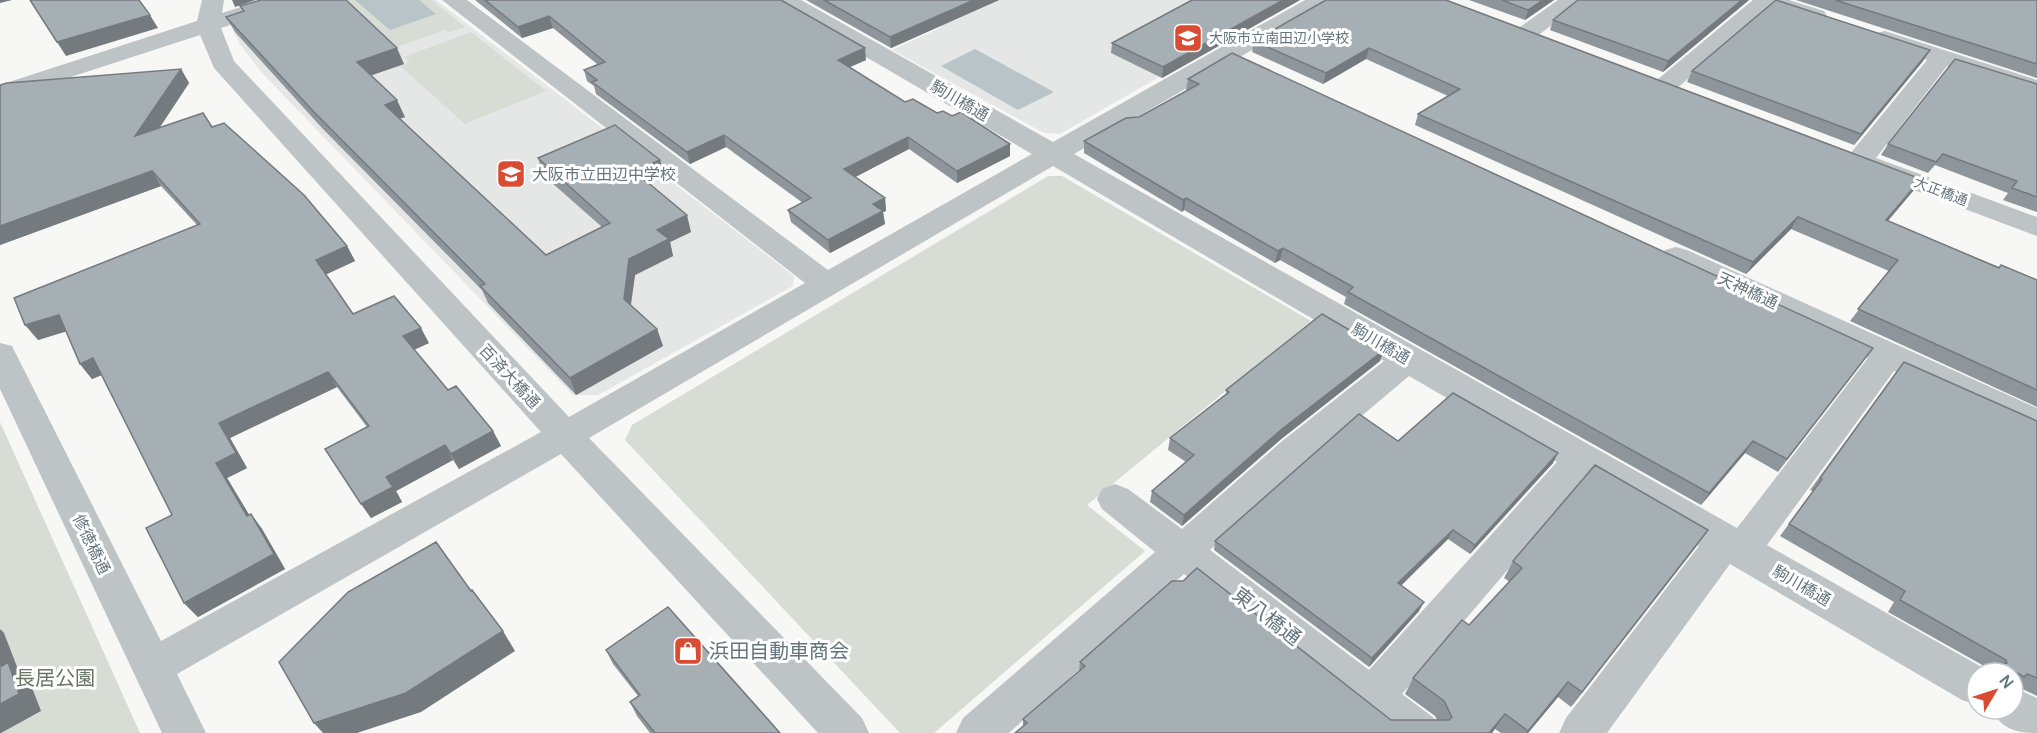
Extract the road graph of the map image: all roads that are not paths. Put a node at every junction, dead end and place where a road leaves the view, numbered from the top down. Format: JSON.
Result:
{"nodes":[{"id":1,"x":285,"y":0,"type":"edge"},
{"id":2,"x":453,"y":0,"type":"edge"},
{"id":3,"x":785,"y":0,"type":"edge"},
{"id":4,"x":1321,"y":0,"type":"edge"},
{"id":5,"x":1573,"y":0,"type":"edge"},
{"id":6,"x":1775,"y":1,"type":"edge"},
{"id":7,"x":211,"y":12,"type":"edge"},
{"id":8,"x":1835,"y":22,"type":"edge"},
{"id":9,"x":1528,"y":32,"type":"edge"},
{"id":10,"x":1867,"y":32,"type":"edge"},
{"id":11,"x":1230,"y":53,"type":"junction"},
{"id":12,"x":1942,"y":57,"type":"junction"},
{"id":13,"x":1262,"y":68,"type":"edge"},
{"id":14,"x":1666,"y":85,"type":"edge"},
{"id":15,"x":2037,"y":88,"type":"edge"},
{"id":16,"x":0,"y":93,"type":"edge"},
{"id":17,"x":1054,"y":154,"type":"junction"},
{"id":18,"x":2037,"y":227,"type":"edge"},
{"id":19,"x":1651,"y":246,"type":"edge"},
{"id":20,"x":826,"y":284,"type":"junction"},
{"id":21,"x":0,"y":354,"type":"edge"},
{"id":22,"x":1888,"y":355,"type":"junction"},
{"id":23,"x":1408,"y":359,"type":"junction"},
{"id":24,"x":2037,"y":423,"type":"edge"},
{"id":25,"x":565,"y":435,"type":"junction"},
{"id":26,"x":1582,"y":458,"type":"junction"},
{"id":27,"x":1116,"y":499,"type":"dead end"},
{"id":28,"x":1734,"y":545,"type":"junction"},
{"id":29,"x":1183,"y":551,"type":"junction"},
{"id":30,"x":152,"y":667,"type":"junction"},
{"id":31,"x":1965,"y":679,"type":"edge"},
{"id":32,"x":1372,"y":697,"type":"junction"},
{"id":33,"x":184,"y":733,"type":"edge"},
{"id":34,"x":847,"y":733,"type":"edge"},
{"id":35,"x":978,"y":733,"type":"edge"},
{"id":36,"x":1419,"y":733,"type":"edge"},
{"id":37,"x":1581,"y":733,"type":"edge"}],
"edges":[{"from":1,"to":7,"type":"street"},
{"from":2,"to":20,"type":"street"},
{"from":3,"to":17,"type":"street","name":"駒川橋通"},
{"from":4,"to":11,"type":"street"},
{"from":5,"to":9,"type":"street"},
{"from":6,"to":8,"type":"street"},
{"from":6,"to":14,"type":"street"},
{"from":7,"to":16,"type":"street"},
{"from":7,"to":25,"type":"street","name":"百済大橋通"},
{"from":10,"to":12,"type":"street"},
{"from":11,"to":13,"type":"street"},
{"from":11,"to":17,"type":"street"},
{"from":12,"to":15,"type":"street"},
{"from":12,"to":18,"type":"street","name":"大正橋通"},
{"from":17,"to":20,"type":"street"},
{"from":17,"to":23,"type":"street","name":"駒川橋通"},
{"from":19,"to":22,"type":"street","name":"天神橋通"},
{"from":20,"to":25,"type":"street"},
{"from":21,"to":30,"type":"street","name":"修徳橋通"},
{"from":22,"to":24,"type":"street","name":"天神橋通"},
{"from":22,"to":28,"type":"street"},
{"from":23,"to":26,"type":"street","name":"駒川橋通"},
{"from":23,"to":29,"type":"street"},
{"from":25,"to":30,"type":"street"},
{"from":25,"to":34,"type":"street","name":"百済大橋通"},
{"from":26,"to":28,"type":"street","name":"駒川橋通"},
{"from":26,"to":32,"type":"street"},
{"from":27,"to":29,"type":"street","name":"東八橋通"},
{"from":28,"to":31,"type":"street","name":"駒川橋通"},
{"from":28,"to":37,"type":"street"},
{"from":29,"to":32,"type":"street","name":"東八橋通"},
{"from":29,"to":35,"type":"street"},
{"from":30,"to":33,"type":"street","name":"修徳橋通"},
{"from":32,"to":36,"type":"street","name":"東八橋通"}]}
